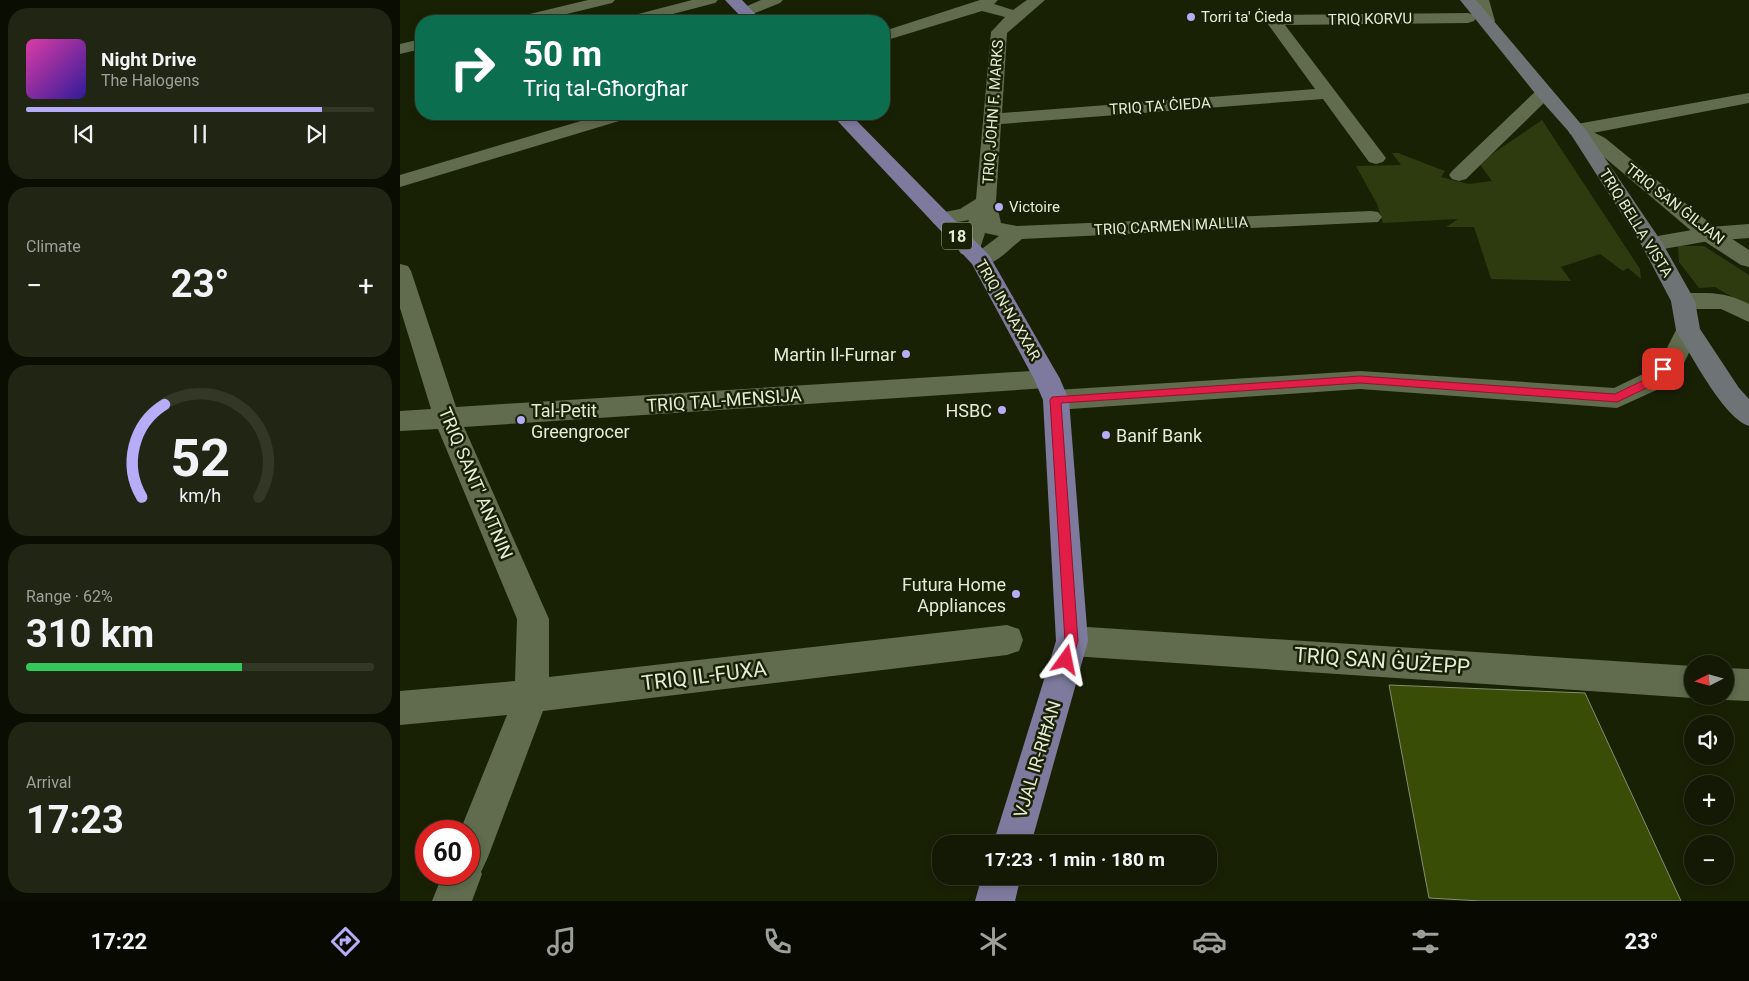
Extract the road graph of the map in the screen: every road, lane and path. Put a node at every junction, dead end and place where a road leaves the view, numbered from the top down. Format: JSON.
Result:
{"nodes":[{"id":1,"x":544,"y":0,"type":"edge"},
{"id":2,"x":607,"y":0,"type":"edge"},
{"id":3,"x":710,"y":0,"type":"edge"},
{"id":4,"x":733,"y":0,"type":"edge"},
{"id":5,"x":776,"y":0,"type":"edge"},
{"id":6,"x":1037,"y":0,"type":"edge"},
{"id":7,"x":1451,"y":0,"type":"edge"},
{"id":8,"x":1468,"y":0,"type":"edge"},
{"id":9,"x":1481,"y":0,"type":"edge"},
{"id":10,"x":986,"y":3,"type":"edge"},
{"id":11,"x":555,"y":15,"type":"edge"},
{"id":12,"x":563,"y":15,"type":"edge"},
{"id":13,"x":652,"y":15,"type":"edge"},
{"id":14,"x":748,"y":15,"type":"edge"},
{"id":15,"x":751,"y":15,"type":"edge"},
{"id":16,"x":1016,"y":15,"type":"junction"},
{"id":17,"x":1468,"y":18,"type":"junction"},
{"id":18,"x":1487,"y":21,"type":"junction"},
{"id":19,"x":890,"y":34,"type":"edge"},
{"id":20,"x":1502,"y":42,"type":"junction"},
{"id":21,"x":415,"y":45,"type":"edge"},
{"id":22,"x":400,"y":49,"type":"edge"},
{"id":23,"x":1327,"y":93,"type":"junction"},
{"id":24,"x":1544,"y":93,"type":"junction"},
{"id":25,"x":1749,"y":98,"type":"edge"},
{"id":26,"x":992,"y":119,"type":"junction"},
{"id":27,"x":601,"y":120,"type":"edge"},
{"id":28,"x":846,"y":120,"type":"edge"},
{"id":29,"x":1577,"y":130,"type":"junction"},
{"id":30,"x":1376,"y":158,"type":"dead end"},
{"id":31,"x":1459,"y":175,"type":"dead end"},
{"id":32,"x":400,"y":181,"type":"edge"},
{"id":33,"x":986,"y":201,"type":"junction"},
{"id":34,"x":1371,"y":217,"type":"dead end"},
{"id":35,"x":941,"y":219,"type":"junction"},
{"id":36,"x":1749,"y":231,"type":"edge"},
{"id":37,"x":1017,"y":233,"type":"junction"},
{"id":38,"x":1709,"y":234,"type":"junction"},
{"id":39,"x":1652,"y":244,"type":"junction"},
{"id":40,"x":975,"y":255,"type":"junction"},
{"id":41,"x":1749,"y":260,"type":"edge"},
{"id":42,"x":400,"y":271,"type":"edge"},
{"id":43,"x":1683,"y":301,"type":"junction"},
{"id":44,"x":1749,"y":314,"type":"edge"},
{"id":45,"x":1688,"y":330,"type":"junction"},
{"id":46,"x":1051,"y":389,"type":"junction"},
{"id":47,"x":1749,"y":416,"type":"edge"},
{"id":48,"x":447,"y":419,"type":"junction"},
{"id":49,"x":400,"y":421,"type":"edge"},
{"id":50,"x":1007,"y":640,"type":"dead end"},
{"id":51,"x":1072,"y":641,"type":"junction"},
{"id":52,"x":1684,"y":681,"type":"edge"},
{"id":53,"x":1734,"y":684,"type":"edge"},
{"id":54,"x":1749,"y":685,"type":"edge"},
{"id":55,"x":532,"y":696,"type":"junction"},
{"id":56,"x":400,"y":708,"type":"edge"},
{"id":57,"x":480,"y":829,"type":"edge"},
{"id":58,"x":1015,"y":835,"type":"edge"},
{"id":59,"x":458,"y":885,"type":"edge"},
{"id":60,"x":999,"y":885,"type":"edge"},
{"id":61,"x":452,"y":901,"type":"edge"},
{"id":62,"x":995,"y":901,"type":"edge"}],
"edges":[{"from":1,"to":11,"type":"street"},
{"from":2,"to":12,"type":"street"},
{"from":3,"to":13,"type":"street"},
{"from":4,"to":14,"type":"main road"},
{"from":5,"to":15,"type":"street"},
{"from":6,"to":16,"type":"street","name":"TRIQ JOHN F. MARKS"},
{"from":7,"to":17,"type":"main road"},
{"from":8,"to":18,"type":"main road"},
{"from":9,"to":18,"type":"street"},
{"from":10,"to":16,"type":"street"},
{"from":10,"to":19,"type":"street"},
{"from":16,"to":26,"type":"street","name":"TRIQ JOHN F. MARKS"},
{"from":17,"to":20,"type":"main road"},
{"from":17,"to":23,"type":"street","name":"TRIQ KORVU"},
{"from":18,"to":20,"type":"main road"},
{"from":20,"to":24,"type":"main road","name":"TRIQ BELLA VISTA"},
{"from":21,"to":22,"type":"street"},
{"from":23,"to":26,"type":"street","name":"TRIQ TA' ĊIEDA"},
{"from":23,"to":30,"type":"street"},
{"from":24,"to":29,"type":"main road","name":"TRIQ BELLA VISTA"},
{"from":24,"to":31,"type":"street"},
{"from":25,"to":29,"type":"street"},
{"from":26,"to":33,"type":"street","name":"TRIQ JOHN F. MARKS"},
{"from":27,"to":32,"type":"street"},
{"from":28,"to":35,"type":"main road","name":"TRIQ IN-NAXXAR","number":"18"},
{"from":29,"to":38,"type":"street","name":"TRIQ SAN ĠILJAN"},
{"from":29,"to":39,"type":"main road","name":"TRIQ BELLA VISTA"},
{"from":33,"to":35,"type":"street","name":"TRIQ JOHN F. MARKS"},
{"from":33,"to":37,"type":"street","name":"TRIQ JOHN F. MARKS"},
{"from":33,"to":40,"type":"street","name":"TRIQ JOHN F. MARKS"},
{"from":34,"to":37,"type":"street","name":"TRIQ CARMEN MALLIA"},
{"from":35,"to":40,"type":"main road","name":"TRIQ IN-NAXXAR","number":"18"},
{"from":36,"to":38,"type":"street"},
{"from":37,"to":40,"type":"street"},
{"from":38,"to":39,"type":"street"},
{"from":38,"to":41,"type":"street","name":"TRIQ SAN ĠILJAN"},
{"from":39,"to":43,"type":"main road","name":"TRIQ BELLA VISTA"},
{"from":40,"to":46,"type":"main road","name":"TRIQ IN-NAXXAR","number":"18"},
{"from":42,"to":48,"type":"street","name":"TRIQ SANT' ANTNIN"},
{"from":43,"to":44,"type":"street"},
{"from":43,"to":45,"type":"main road","name":"TRIQ BELLA VISTA"},
{"from":45,"to":46,"type":"street","name":"TRIQ TAL-MENSIJA"},
{"from":45,"to":47,"type":"main road","name":"TRIQ BELLA VISTA"},
{"from":46,"to":48,"type":"street","name":"TRIQ TAL-MENSIJA"},
{"from":46,"to":51,"type":"main road","name":"VJAL IR-RIĦAN"},
{"from":48,"to":49,"type":"street","name":"TRIQ TAL-MENSIJA"},
{"from":48,"to":55,"type":"street","name":"TRIQ SANT' ANTNIN"},
{"from":50,"to":55,"type":"street","name":"TRIQ IL-FUXA"},
{"from":51,"to":52,"type":"street","name":"TRIQ SAN ĠUŻEPP"},
{"from":51,"to":58,"type":"main road","name":"VJAL IR-RIĦAN"},
{"from":53,"to":54,"type":"street"},
{"from":55,"to":56,"type":"street","name":"TRIQ IL-FUXA"},
{"from":55,"to":57,"type":"street"},
{"from":59,"to":61,"type":"street"},
{"from":60,"to":62,"type":"main road"}]}
